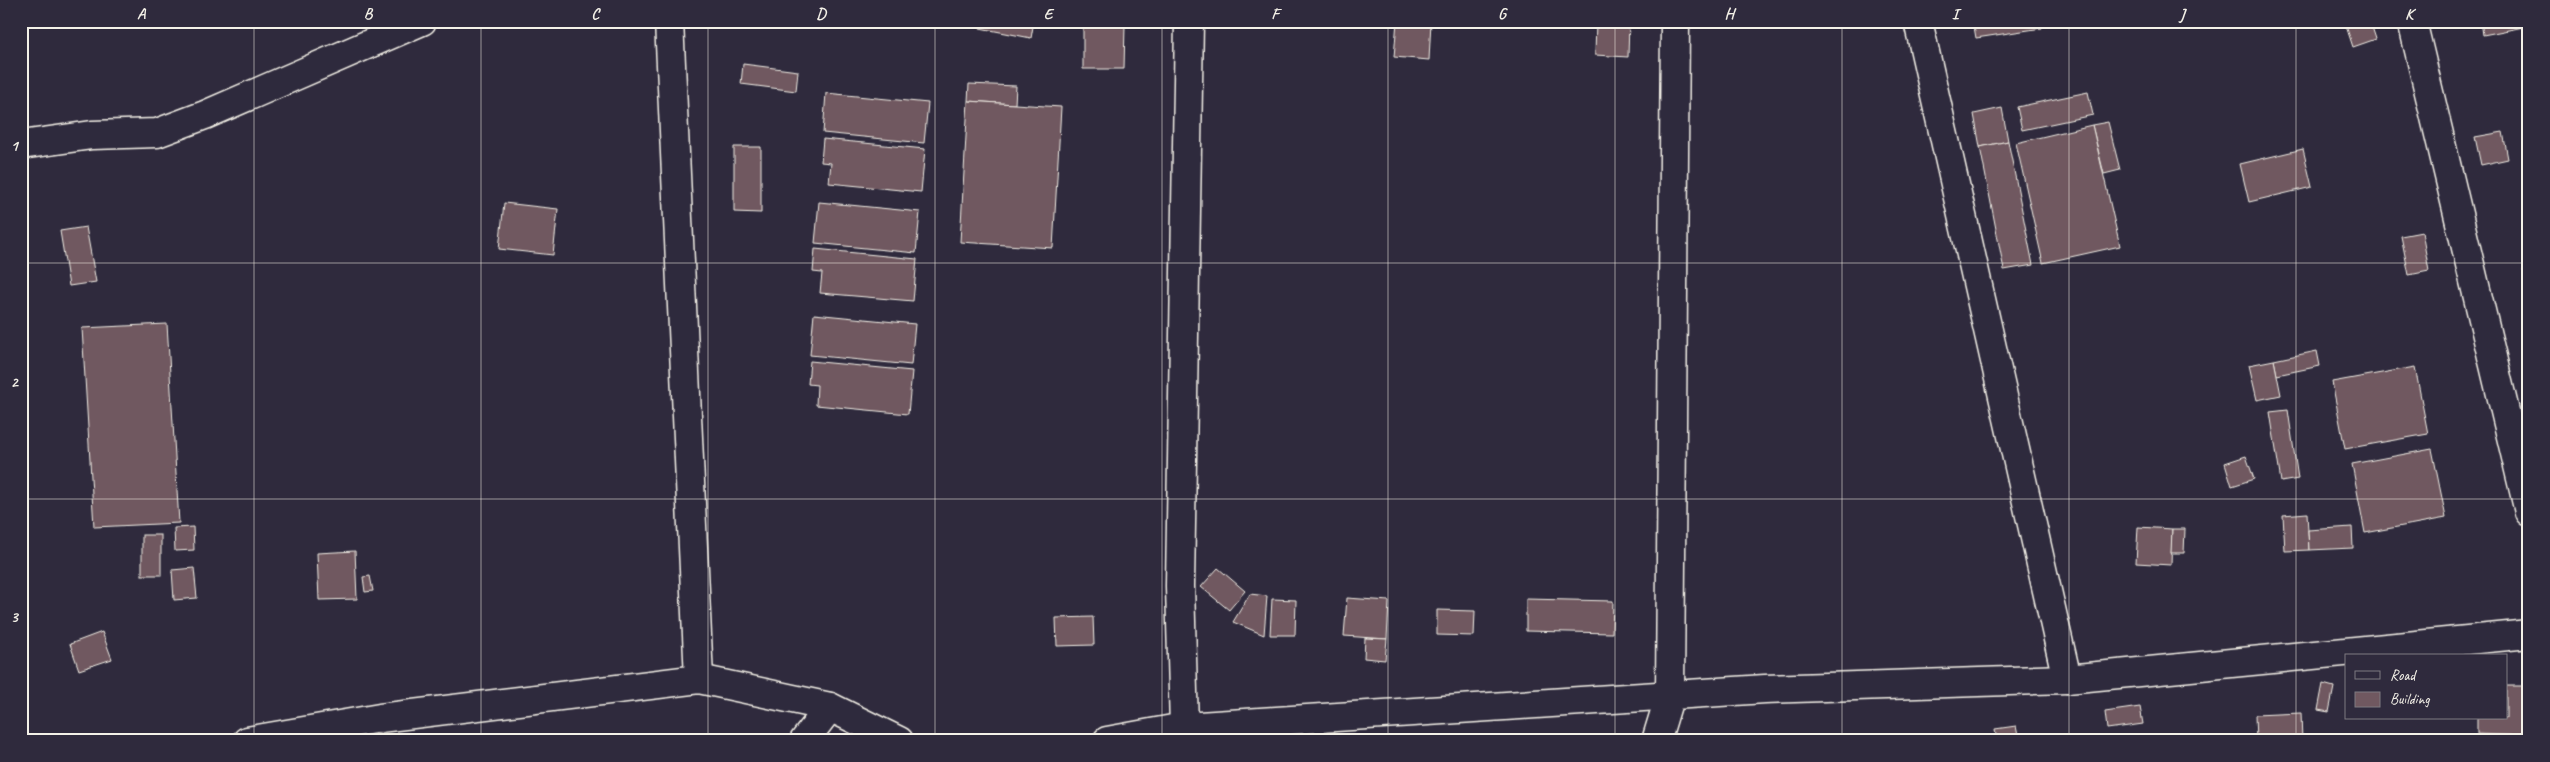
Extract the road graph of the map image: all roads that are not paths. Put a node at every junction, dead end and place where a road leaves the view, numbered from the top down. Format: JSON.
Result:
{"nodes":[{"id":1,"x":422,"y":21,"type":"edge"},
{"id":2,"x":669,"y":21,"type":"edge"},
{"id":3,"x":1189,"y":21,"type":"edge"},
{"id":4,"x":1675,"y":21,"type":"edge"},
{"id":5,"x":1918,"y":21,"type":"edge"},
{"id":6,"x":2412,"y":21,"type":"edge"},
{"id":7,"x":21,"y":145,"type":"edge"},
{"id":8,"x":2529,"y":512,"type":"edge"},
{"id":9,"x":2529,"y":634,"type":"edge"},
{"id":10,"x":699,"y":679,"type":"junction"},
{"id":11,"x":2067,"y":679,"type":"junction"},
{"id":12,"x":1670,"y":695,"type":"junction"},
{"id":13,"x":830,"y":707,"type":"junction"},
{"id":14,"x":1184,"y":727,"type":"junction"},
{"id":15,"x":247,"y":741,"type":"edge"},
{"id":16,"x":804,"y":741,"type":"edge"},
{"id":17,"x":899,"y":741,"type":"edge"},
{"id":18,"x":1107,"y":741,"type":"edge"},
{"id":19,"x":1656,"y":741,"type":"edge"}],
"edges":[{"from":1,"to":7,"type":"street"},
{"from":2,"to":10,"type":"street"},
{"from":3,"to":14,"type":"street"},
{"from":4,"to":12,"type":"street"},
{"from":5,"to":11,"type":"street"},
{"from":6,"to":8,"type":"street"},
{"from":9,"to":11,"type":"street"},
{"from":10,"to":13,"type":"street"},
{"from":10,"to":15,"type":"street"},
{"from":11,"to":12,"type":"street"},
{"from":12,"to":14,"type":"street"},
{"from":12,"to":19,"type":"street"},
{"from":13,"to":16,"type":"street"},
{"from":13,"to":17,"type":"street"},
{"from":14,"to":18,"type":"street"}]}
